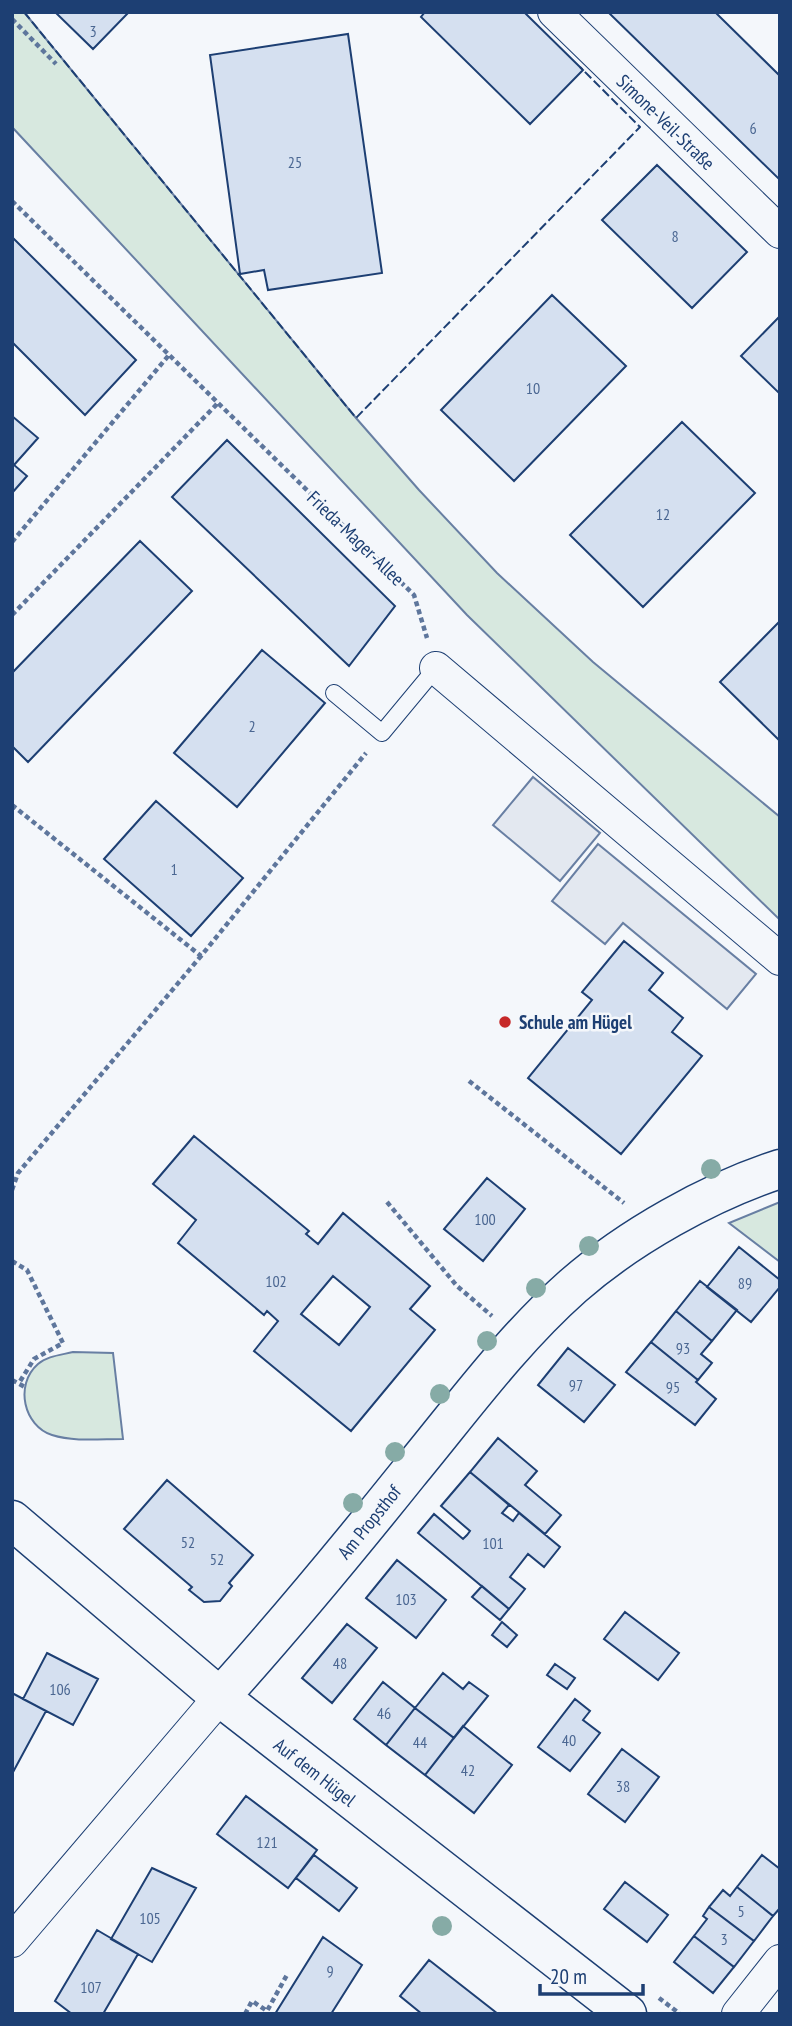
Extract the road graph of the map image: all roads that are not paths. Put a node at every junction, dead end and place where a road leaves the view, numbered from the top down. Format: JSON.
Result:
{"nodes":[{"id":1,"x":554,"y":12,"type":"edge"},
{"id":2,"x":780,"y":232,"type":"edge"},
{"id":3,"x":436,"y":668,"type":"joint"},
{"id":4,"x":334,"y":693,"type":"dead end"},
{"id":5,"x":780,"y":959,"type":"edge"},
{"id":6,"x":780,"y":1169,"type":"edge"},
{"id":7,"x":12,"y":1520,"type":"edge"},
{"id":8,"x":219,"y":1697,"type":"junction"},
{"id":9,"x":12,"y":1941,"type":"edge"},
{"id":10,"x":780,"y":1961,"type":"edge"},
{"id":11,"x":627,"y":2014,"type":"edge"},
{"id":12,"x":738,"y":2014,"type":"edge"}],
"edges":[{"from":1,"to":2,"type":"street","name":"Simone-Veil-Straße"},
{"from":3,"to":4,"type":"lane"},
{"from":3,"to":5,"type":"street"},
{"from":6,"to":8,"type":"street","name":"Am Propsthof"},
{"from":7,"to":8,"type":"street","name":"Auf dem Hügel"},
{"from":8,"to":9,"type":"street","name":"Am Propsthof"},
{"from":8,"to":11,"type":"street","name":"Auf dem Hügel"},
{"from":10,"to":12,"type":"street"}]}
